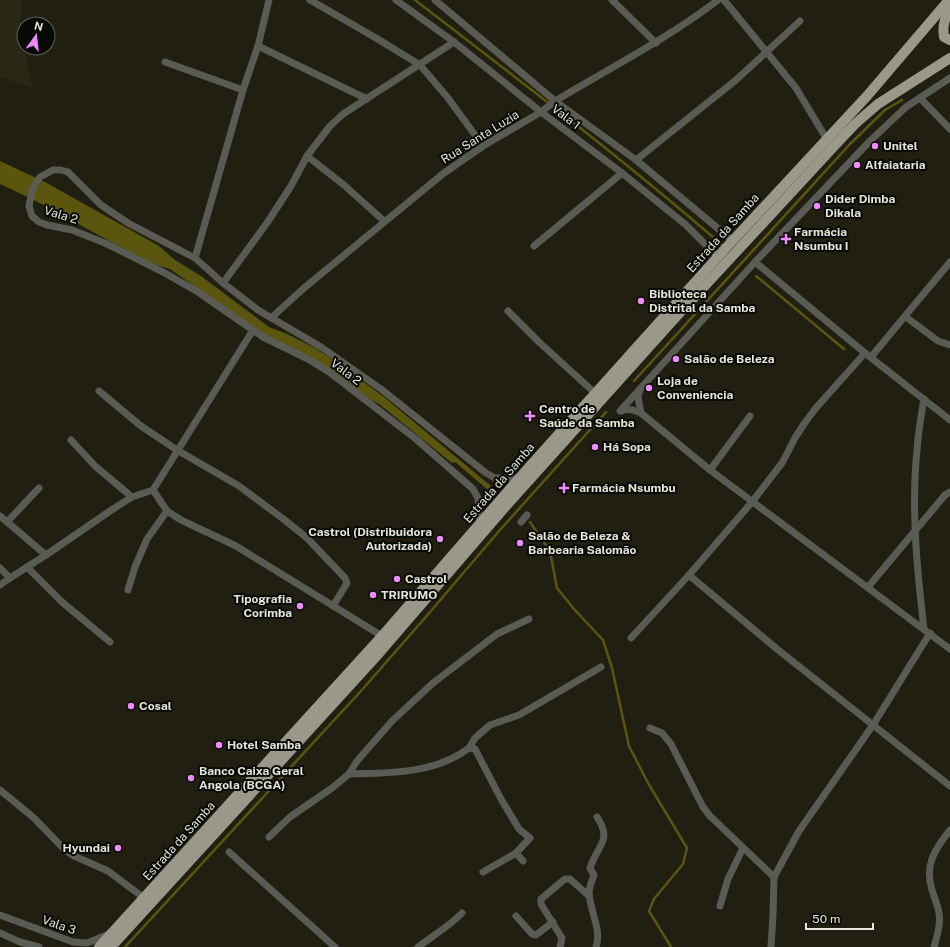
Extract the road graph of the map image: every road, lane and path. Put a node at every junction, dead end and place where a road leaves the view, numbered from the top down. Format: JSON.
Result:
{"nodes":[{"id":1,"x":269,"y":0,"type":"edge"},
{"id":2,"x":310,"y":0,"type":"edge"},
{"id":3,"x":396,"y":0,"type":"edge"},
{"id":4,"x":435,"y":0,"type":"edge"},
{"id":5,"x":612,"y":0,"type":"edge"},
{"id":6,"x":718,"y":0,"type":"edge"},
{"id":7,"x":724,"y":0,"type":"edge"},
{"id":8,"x":949,"y":0,"type":"edge"},
{"id":9,"x":950,"y":8,"type":"edge"},
{"id":10,"x":800,"y":21,"type":"dead end"},
{"id":11,"x":950,"y":40,"type":"edge"},
{"id":12,"x":454,"y":42,"type":"junction"},
{"id":13,"x":656,"y":43,"type":"junction"},
{"id":14,"x":258,"y":46,"type":"junction"},
{"id":15,"x":767,"y":51,"type":"junction"},
{"id":16,"x":950,"y":58,"type":"edge"},
{"id":17,"x":165,"y":62,"type":"dead end"},
{"id":18,"x":420,"y":65,"type":"junction"},
{"id":19,"x":950,"y":78,"type":"edge"},
{"id":20,"x":243,"y":90,"type":"junction"},
{"id":21,"x":920,"y":98,"type":"junction"},
{"id":22,"x":367,"y":99,"type":"junction"},
{"id":23,"x":553,"y":102,"type":"junction"},
{"id":24,"x":542,"y":112,"type":"junction"},
{"id":25,"x":950,"y":129,"type":"edge"},
{"id":26,"x":826,"y":138,"type":"junction"},
{"id":27,"x":483,"y":146,"type":"junction"},
{"id":28,"x":306,"y":156,"type":"junction"},
{"id":29,"x":636,"y":160,"type":"junction"},
{"id":30,"x":622,"y":173,"type":"junction"},
{"id":31,"x":384,"y":221,"type":"junction"},
{"id":32,"x":733,"y":241,"type":"junction"},
{"id":33,"x":534,"y":246,"type":"dead end"},
{"id":34,"x":718,"y":257,"type":"junction"},
{"id":35,"x":195,"y":258,"type":"junction"},
{"id":36,"x":755,"y":262,"type":"junction"},
{"id":37,"x":950,"y":262,"type":"edge"},
{"id":38,"x":223,"y":283,"type":"junction"},
{"id":39,"x":508,"y":311,"type":"dead end"},
{"id":40,"x":906,"y":317,"type":"junction"},
{"id":41,"x":271,"y":318,"type":"junction"},
{"id":42,"x":253,"y":330,"type":"junction"},
{"id":43,"x":950,"y":345,"type":"edge"},
{"id":44,"x":868,"y":355,"type":"junction"},
{"id":45,"x":641,"y":388,"type":"junction"},
{"id":46,"x":99,"y":390,"type":"dead end"},
{"id":47,"x":596,"y":394,"type":"junction"},
{"id":48,"x":924,"y":398,"type":"junction"},
{"id":49,"x":642,"y":413,"type":"junction"},
{"id":50,"x":750,"y":416,"type":"dead end"},
{"id":51,"x":950,"y":420,"type":"edge"},
{"id":52,"x":71,"y":440,"type":"dead end"},
{"id":53,"x":177,"y":450,"type":"junction"},
{"id":54,"x":710,"y":470,"type":"junction"},
{"id":55,"x":520,"y":478,"type":"junction"},
{"id":56,"x":39,"y":488,"type":"dead end"},
{"id":57,"x":153,"y":490,"type":"junction"},
{"id":58,"x":950,"y":492,"type":"edge"},
{"id":59,"x":132,"y":497,"type":"junction"},
{"id":60,"x":752,"y":502,"type":"junction"},
{"id":61,"x":166,"y":511,"type":"junction"},
{"id":62,"x":527,"y":515,"type":"dead end"},
{"id":63,"x":0,"y":516,"type":"edge"},
{"id":64,"x":7,"y":522,"type":"junction"},
{"id":65,"x":521,"y":522,"type":"dead end"},
{"id":66,"x":480,"y":525,"type":"junction"},
{"id":67,"x":916,"y":530,"type":"junction"},
{"id":68,"x":46,"y":555,"type":"junction"},
{"id":69,"x":27,"y":567,"type":"junction"},
{"id":70,"x":0,"y":568,"type":"edge"},
{"id":71,"x":689,"y":575,"type":"junction"},
{"id":72,"x":10,"y":578,"type":"junction"},
{"id":73,"x":0,"y":586,"type":"edge"},
{"id":74,"x":868,"y":587,"type":"junction"},
{"id":75,"x":128,"y":590,"type":"dead end"},
{"id":76,"x":333,"y":606,"type":"junction"},
{"id":77,"x":528,"y":619,"type":"dead end"},
{"id":78,"x":926,"y":631,"type":"junction"},
{"id":79,"x":382,"y":636,"type":"junction"},
{"id":80,"x":631,"y":638,"type":"dead end"},
{"id":81,"x":110,"y":642,"type":"dead end"},
{"id":82,"x":950,"y":648,"type":"edge"},
{"id":83,"x":601,"y":667,"type":"dead end"},
{"id":84,"x":873,"y":725,"type":"junction"},
{"id":85,"x":650,"y":728,"type":"dead end"},
{"id":86,"x":469,"y":748,"type":"junction"},
{"id":87,"x":349,"y":774,"type":"junction"},
{"id":88,"x":950,"y":786,"type":"edge"},
{"id":89,"x":0,"y":790,"type":"edge"},
{"id":90,"x":597,"y":817,"type":"dead end"},
{"id":91,"x":950,"y":830,"type":"edge"},
{"id":92,"x":269,"y":837,"type":"dead end"},
{"id":93,"x":743,"y":848,"type":"junction"},
{"id":94,"x":229,"y":852,"type":"dead end"},
{"id":95,"x":516,"y":853,"type":"junction"},
{"id":96,"x":523,"y":861,"type":"dead end"},
{"id":97,"x":483,"y":872,"type":"dead end"},
{"id":98,"x":774,"y":877,"type":"junction"},
{"id":99,"x":589,"y":896,"type":"junction"},
{"id":100,"x":144,"y":898,"type":"junction"},
{"id":101,"x":720,"y":906,"type":"dead end"},
{"id":102,"x":462,"y":913,"type":"dead end"},
{"id":103,"x":0,"y":915,"type":"edge"},
{"id":104,"x":516,"y":916,"type":"dead end"},
{"id":105,"x":553,"y":922,"type":"junction"},
{"id":106,"x":0,"y":933,"type":"edge"},
{"id":107,"x":112,"y":934,"type":"junction"},
{"id":108,"x":38,"y":947,"type":"edge"},
{"id":109,"x":99,"y":947,"type":"edge"},
{"id":110,"x":111,"y":947,"type":"edge"},
{"id":111,"x":335,"y":947,"type":"edge"},
{"id":112,"x":418,"y":947,"type":"edge"},
{"id":113,"x":560,"y":947,"type":"edge"},
{"id":114,"x":596,"y":947,"type":"edge"},
{"id":115,"x":771,"y":947,"type":"edge"},
{"id":116,"x":934,"y":947,"type":"edge"}],
"edges":[{"from":1,"to":14,"type":"street"},
{"from":2,"to":18,"type":"street"},
{"from":3,"to":12,"type":"street","name":"Vala 1"},
{"from":4,"to":23,"type":"street","name":"Vala 1"},
{"from":5,"to":13,"type":"street"},
{"from":6,"to":13,"type":"street","name":"Rua Santa Luzia"},
{"from":7,"to":15,"type":"street"},
{"from":8,"to":26,"type":"main road","name":"Estrada da Samba"},
{"from":9,"to":11,"type":"main road"},
{"from":10,"to":15,"type":"street"},
{"from":12,"to":18,"type":"street"},
{"from":12,"to":24,"type":"street","name":"Vala 1"},
{"from":13,"to":23,"type":"street","name":"Rua Santa Luzia"},
{"from":14,"to":20,"type":"street"},
{"from":14,"to":22,"type":"street"},
{"from":15,"to":26,"type":"street"},
{"from":15,"to":29,"type":"street"},
{"from":16,"to":110,"type":"main road","name":"Estrada da Samba"},
{"from":17,"to":20,"type":"street"},
{"from":18,"to":22,"type":"street"},
{"from":18,"to":27,"type":"street"},
{"from":19,"to":21,"type":"street"},
{"from":20,"to":35,"type":"street"},
{"from":21,"to":25,"type":"street"},
{"from":21,"to":36,"type":"street"},
{"from":22,"to":28,"type":"street"},
{"from":23,"to":24,"type":"street","name":"Rua Santa Luzia"},
{"from":23,"to":29,"type":"street","name":"Vala 1"},
{"from":24,"to":27,"type":"street","name":"Rua Santa Luzia"},
{"from":24,"to":30,"type":"street","name":"Vala 1"},
{"from":26,"to":32,"type":"main road","name":"Estrada da Samba"},
{"from":27,"to":31,"type":"street","name":"Rua Santa Luzia"},
{"from":28,"to":31,"type":"street"},
{"from":28,"to":38,"type":"street"},
{"from":29,"to":32,"type":"street","name":"Vala 1"},
{"from":30,"to":33,"type":"street"},
{"from":30,"to":34,"type":"street","name":"Vala 1"},
{"from":31,"to":41,"type":"street","name":"Rua Santa Luzia"},
{"from":32,"to":34,"type":"main road","name":"Estrada da Samba"},
{"from":34,"to":47,"type":"main road","name":"Estrada da Samba"},
{"from":35,"to":38,"type":"street","name":"Vala 2"},
{"from":35,"to":42,"type":"street","name":"Vala 2"},
{"from":36,"to":44,"type":"street"},
{"from":36,"to":45,"type":"street"},
{"from":37,"to":40,"type":"street"},
{"from":38,"to":41,"type":"street","name":"Vala 2"},
{"from":39,"to":47,"type":"street"},
{"from":40,"to":43,"type":"street"},
{"from":40,"to":44,"type":"street"},
{"from":41,"to":55,"type":"street","name":"Vala 2"},
{"from":42,"to":53,"type":"street"},
{"from":42,"to":66,"type":"street","name":"Vala 2"},
{"from":44,"to":48,"type":"street"},
{"from":44,"to":60,"type":"street"},
{"from":45,"to":49,"type":"street"},
{"from":45,"to":49,"type":"street"},
{"from":46,"to":53,"type":"street"},
{"from":47,"to":55,"type":"main road","name":"Estrada da Samba"},
{"from":48,"to":51,"type":"street"},
{"from":48,"to":67,"type":"street"},
{"from":49,"to":54,"type":"street"},
{"from":50,"to":54,"type":"street"},
{"from":52,"to":59,"type":"street"},
{"from":53,"to":57,"type":"street"},
{"from":53,"to":76,"type":"street"},
{"from":54,"to":60,"type":"street"},
{"from":55,"to":66,"type":"main road","name":"Estrada da Samba"},
{"from":56,"to":64,"type":"street"},
{"from":57,"to":59,"type":"street"},
{"from":57,"to":61,"type":"street"},
{"from":58,"to":67,"type":"street"},
{"from":59,"to":68,"type":"street"},
{"from":60,"to":71,"type":"street"},
{"from":60,"to":74,"type":"street"},
{"from":61,"to":75,"type":"street"},
{"from":61,"to":76,"type":"street"},
{"from":62,"to":65,"type":"street"},
{"from":63,"to":64,"type":"street"},
{"from":64,"to":68,"type":"street"},
{"from":66,"to":79,"type":"main road","name":"Estrada da Samba"},
{"from":67,"to":74,"type":"street"},
{"from":67,"to":78,"type":"street"},
{"from":68,"to":69,"type":"street"},
{"from":69,"to":72,"type":"street"},
{"from":69,"to":81,"type":"street"},
{"from":70,"to":72,"type":"street"},
{"from":71,"to":80,"type":"street"},
{"from":71,"to":84,"type":"street"},
{"from":72,"to":73,"type":"street"},
{"from":74,"to":78,"type":"street"},
{"from":76,"to":79,"type":"street"},
{"from":77,"to":87,"type":"street"},
{"from":78,"to":82,"type":"street"},
{"from":78,"to":84,"type":"street"},
{"from":79,"to":100,"type":"main road","name":"Estrada da Samba"},
{"from":83,"to":86,"type":"street"},
{"from":84,"to":88,"type":"street"},
{"from":84,"to":98,"type":"street"},
{"from":85,"to":93,"type":"street"},
{"from":86,"to":87,"type":"street"},
{"from":86,"to":95,"type":"street"},
{"from":87,"to":92,"type":"street"},
{"from":89,"to":100,"type":"street"},
{"from":90,"to":99,"type":"street"},
{"from":91,"to":116,"type":"street"},
{"from":93,"to":98,"type":"street"},
{"from":93,"to":101,"type":"street"},
{"from":94,"to":111,"type":"street"},
{"from":95,"to":96,"type":"street"},
{"from":95,"to":97,"type":"street"},
{"from":98,"to":115,"type":"street"},
{"from":99,"to":105,"type":"street"},
{"from":99,"to":114,"type":"street"},
{"from":100,"to":107,"type":"main road","name":"Estrada da Samba"},
{"from":102,"to":112,"type":"street"},
{"from":103,"to":107,"type":"street","name":"Vala 3"},
{"from":104,"to":105,"type":"street"},
{"from":105,"to":113,"type":"street"},
{"from":106,"to":108,"type":"street"},
{"from":107,"to":109,"type":"main road","name":"Estrada da Samba"}]}
